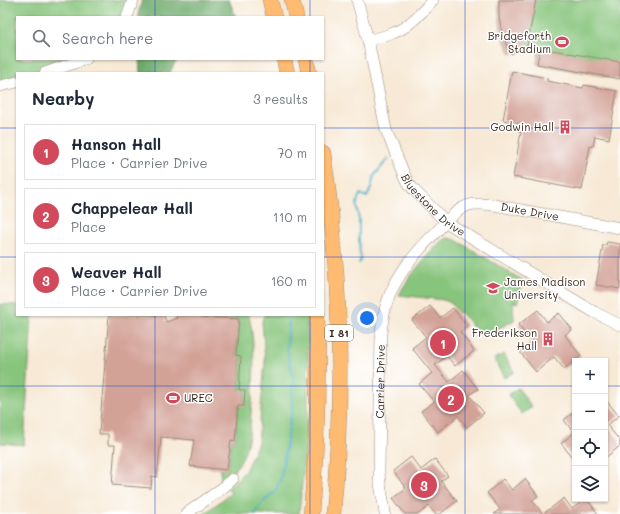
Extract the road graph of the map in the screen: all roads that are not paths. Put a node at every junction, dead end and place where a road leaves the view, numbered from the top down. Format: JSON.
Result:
{"nodes":[{"id":1,"x":133,"y":0,"type":"edge"},
{"id":2,"x":270,"y":0,"type":"edge"},
{"id":3,"x":292,"y":0,"type":"edge"},
{"id":4,"x":358,"y":0,"type":"edge"},
{"id":5,"x":433,"y":0,"type":"edge"},
{"id":6,"x":127,"y":16,"type":"edge"},
{"id":7,"x":274,"y":16,"type":"edge"},
{"id":8,"x":296,"y":16,"type":"edge"},
{"id":9,"x":368,"y":40,"type":"junction"},
{"id":10,"x":83,"y":60,"type":"edge"},
{"id":11,"x":284,"y":60,"type":"edge"},
{"id":12,"x":306,"y":60,"type":"edge"},
{"id":13,"x":49,"y":72,"type":"edge"},
{"id":14,"x":287,"y":72,"type":"edge"},
{"id":15,"x":309,"y":72,"type":"edge"},
{"id":16,"x":16,"y":82,"type":"edge"},
{"id":17,"x":0,"y":86,"type":"edge"},
{"id":18,"x":324,"y":161,"type":"edge"},
{"id":19,"x":446,"y":222,"type":"junction"},
{"id":20,"x":620,"y":228,"type":"edge"},
{"id":21,"x":317,"y":316,"type":"edge"},
{"id":22,"x":620,"y":325,"type":"edge"},
{"id":23,"x":232,"y":479,"type":"dead end"},
{"id":24,"x":186,"y":514,"type":"edge"},
{"id":25,"x":311,"y":514,"type":"edge"},
{"id":26,"x":333,"y":514,"type":"edge"},
{"id":27,"x":385,"y":514,"type":"edge"}],
"edges":[{"from":1,"to":6,"type":"street"},
{"from":2,"to":7,"type":"highway"},
{"from":3,"to":8,"type":"highway"},
{"from":4,"to":9,"type":"street","name":"Bluestone Drive"},
{"from":5,"to":9,"type":"street"},
{"from":9,"to":19,"type":"street","name":"Bluestone Drive"},
{"from":10,"to":13,"type":"street"},
{"from":11,"to":14,"type":"highway"},
{"from":12,"to":15,"type":"highway"},
{"from":16,"to":17,"type":"street"},
{"from":18,"to":26,"type":"highway","number":"I 81"},
{"from":19,"to":20,"type":"street","name":"Duke Drive"},
{"from":19,"to":22,"type":"street","name":"Bluestone Drive"},
{"from":19,"to":27,"type":"street","name":"Carrier Drive"},
{"from":21,"to":25,"type":"highway","number":"I 81"},
{"from":23,"to":24,"type":"street"}]}
